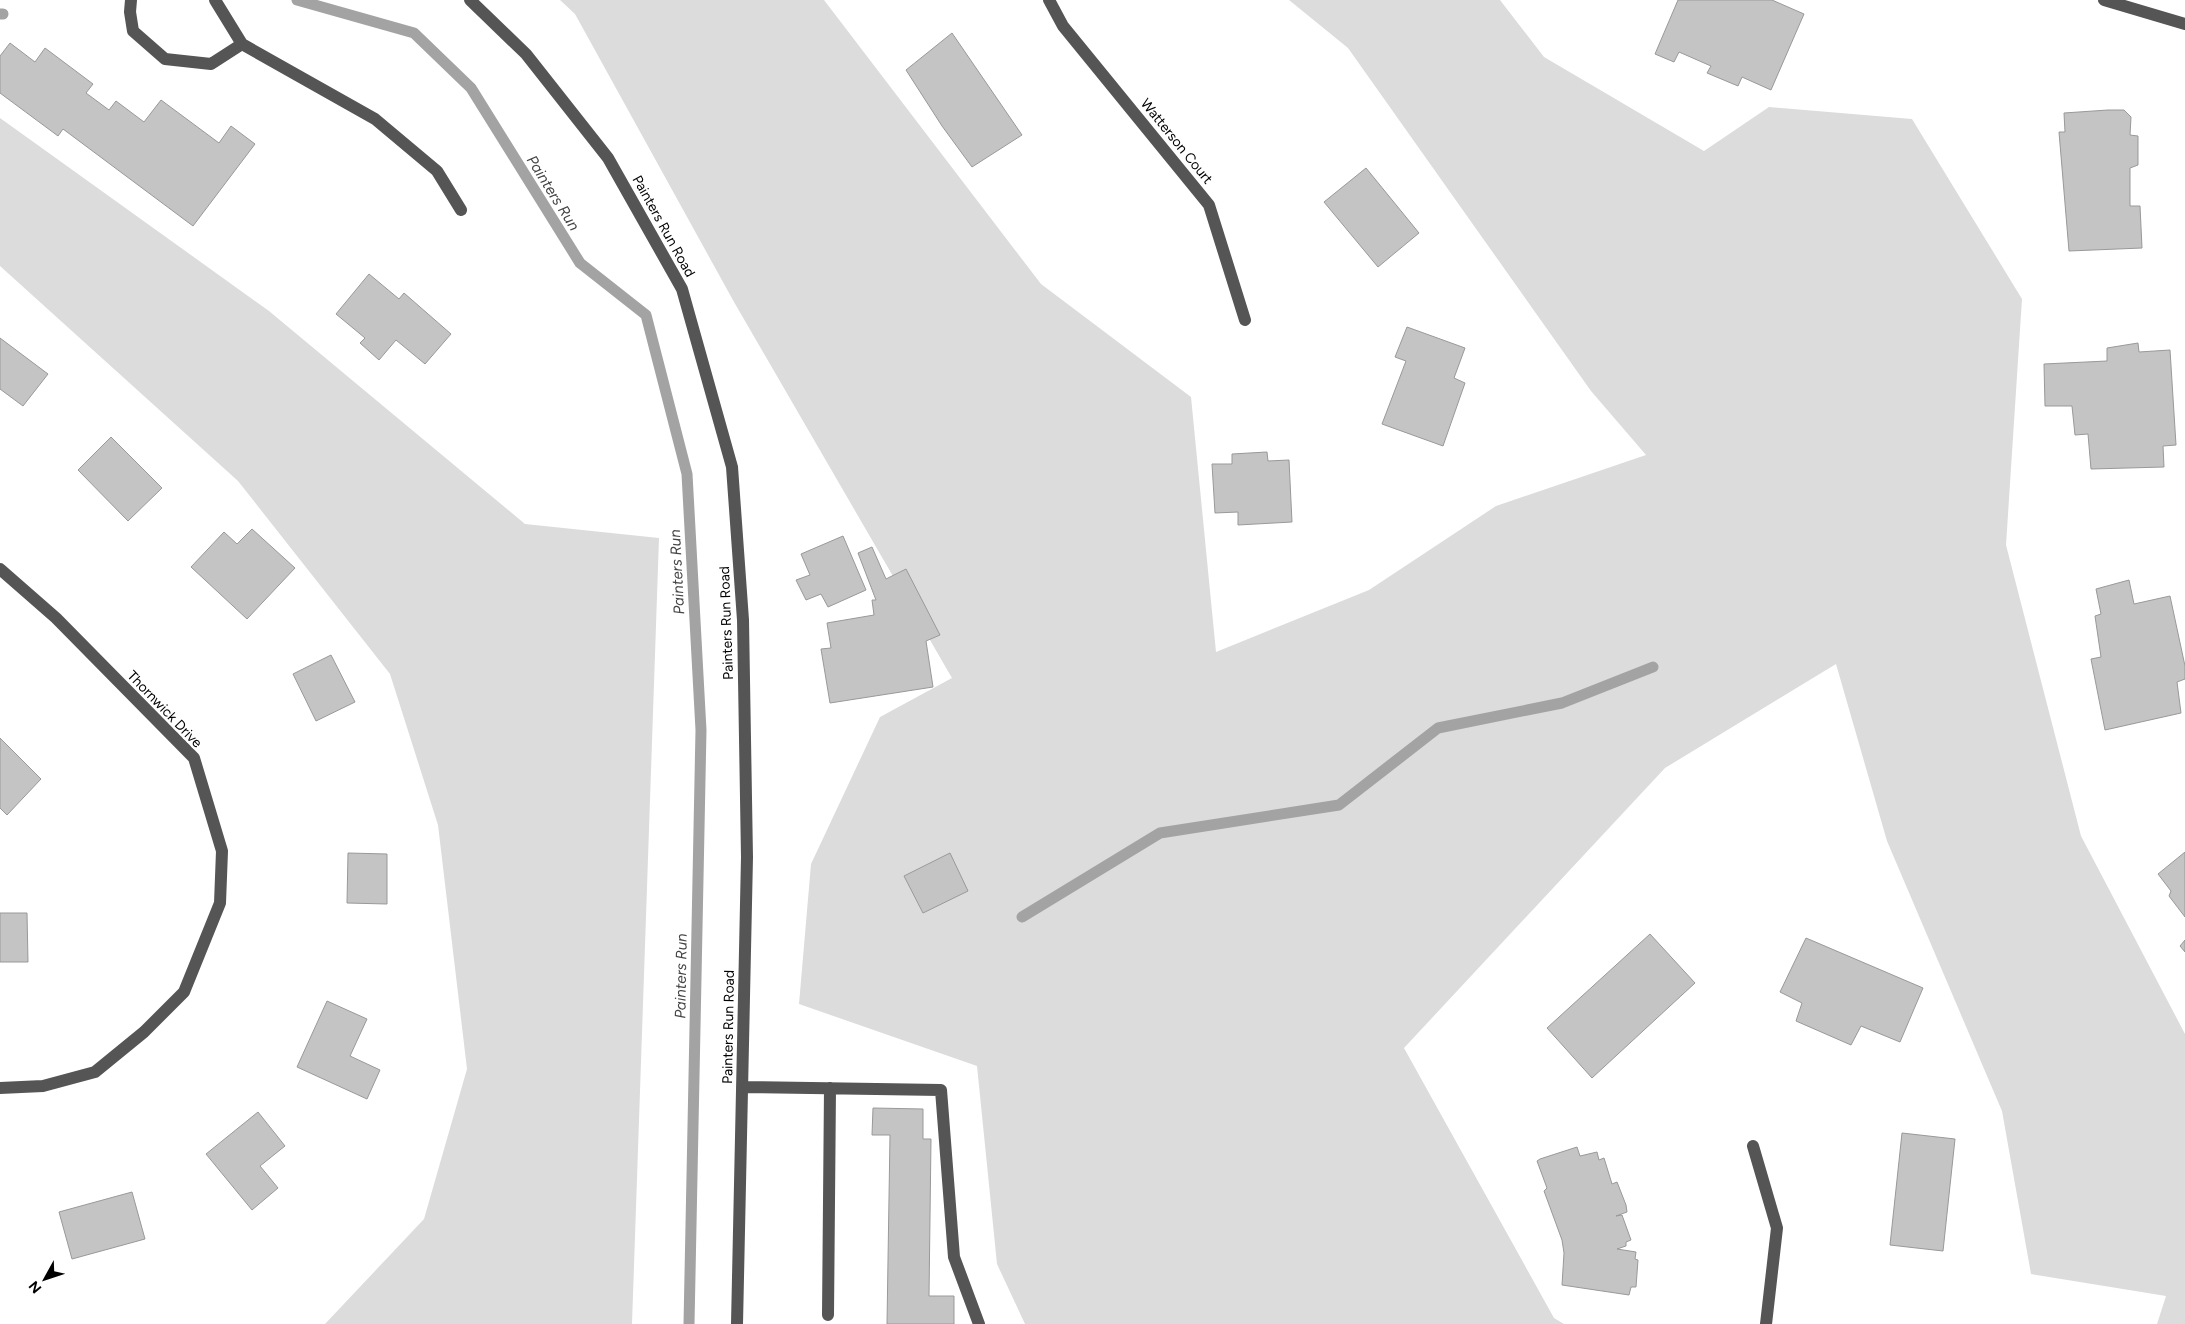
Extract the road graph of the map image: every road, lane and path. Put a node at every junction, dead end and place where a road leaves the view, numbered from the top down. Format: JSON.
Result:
{"nodes":[{"id":1,"x":131,"y":0,"type":"edge"},
{"id":2,"x":215,"y":0,"type":"edge"},
{"id":3,"x":470,"y":0,"type":"edge"},
{"id":4,"x":1049,"y":0,"type":"edge"},
{"id":5,"x":2104,"y":0,"type":"edge"},
{"id":6,"x":2185,"y":24,"type":"edge"},
{"id":7,"x":242,"y":44,"type":"junction"},
{"id":8,"x":461,"y":210,"type":"dead end"},
{"id":9,"x":1245,"y":320,"type":"dead end"},
{"id":10,"x":0,"y":569,"type":"edge"},
{"id":11,"x":742,"y":1087,"type":"junction"},
{"id":12,"x":0,"y":1088,"type":"edge"},
{"id":13,"x":830,"y":1088,"type":"junction"},
{"id":14,"x":1753,"y":1146,"type":"dead end"},
{"id":15,"x":828,"y":1315,"type":"dead end"},
{"id":16,"x":737,"y":1324,"type":"edge"},
{"id":17,"x":979,"y":1324,"type":"edge"},
{"id":18,"x":1766,"y":1324,"type":"edge"}],
"edges":[{"from":1,"to":7,"type":"street"},
{"from":2,"to":7,"type":"street"},
{"from":3,"to":11,"type":"street","name":"Painters Run Road"},
{"from":4,"to":9,"type":"street","name":"Watterson Court"},
{"from":5,"to":6,"type":"street"},
{"from":7,"to":8,"type":"street"},
{"from":10,"to":12,"type":"street","name":"Thornwick Drive"},
{"from":11,"to":13,"type":"street"},
{"from":11,"to":16,"type":"street","name":"Painters Run Road"},
{"from":13,"to":15,"type":"street"},
{"from":13,"to":17,"type":"street"},
{"from":14,"to":18,"type":"street"}]}
